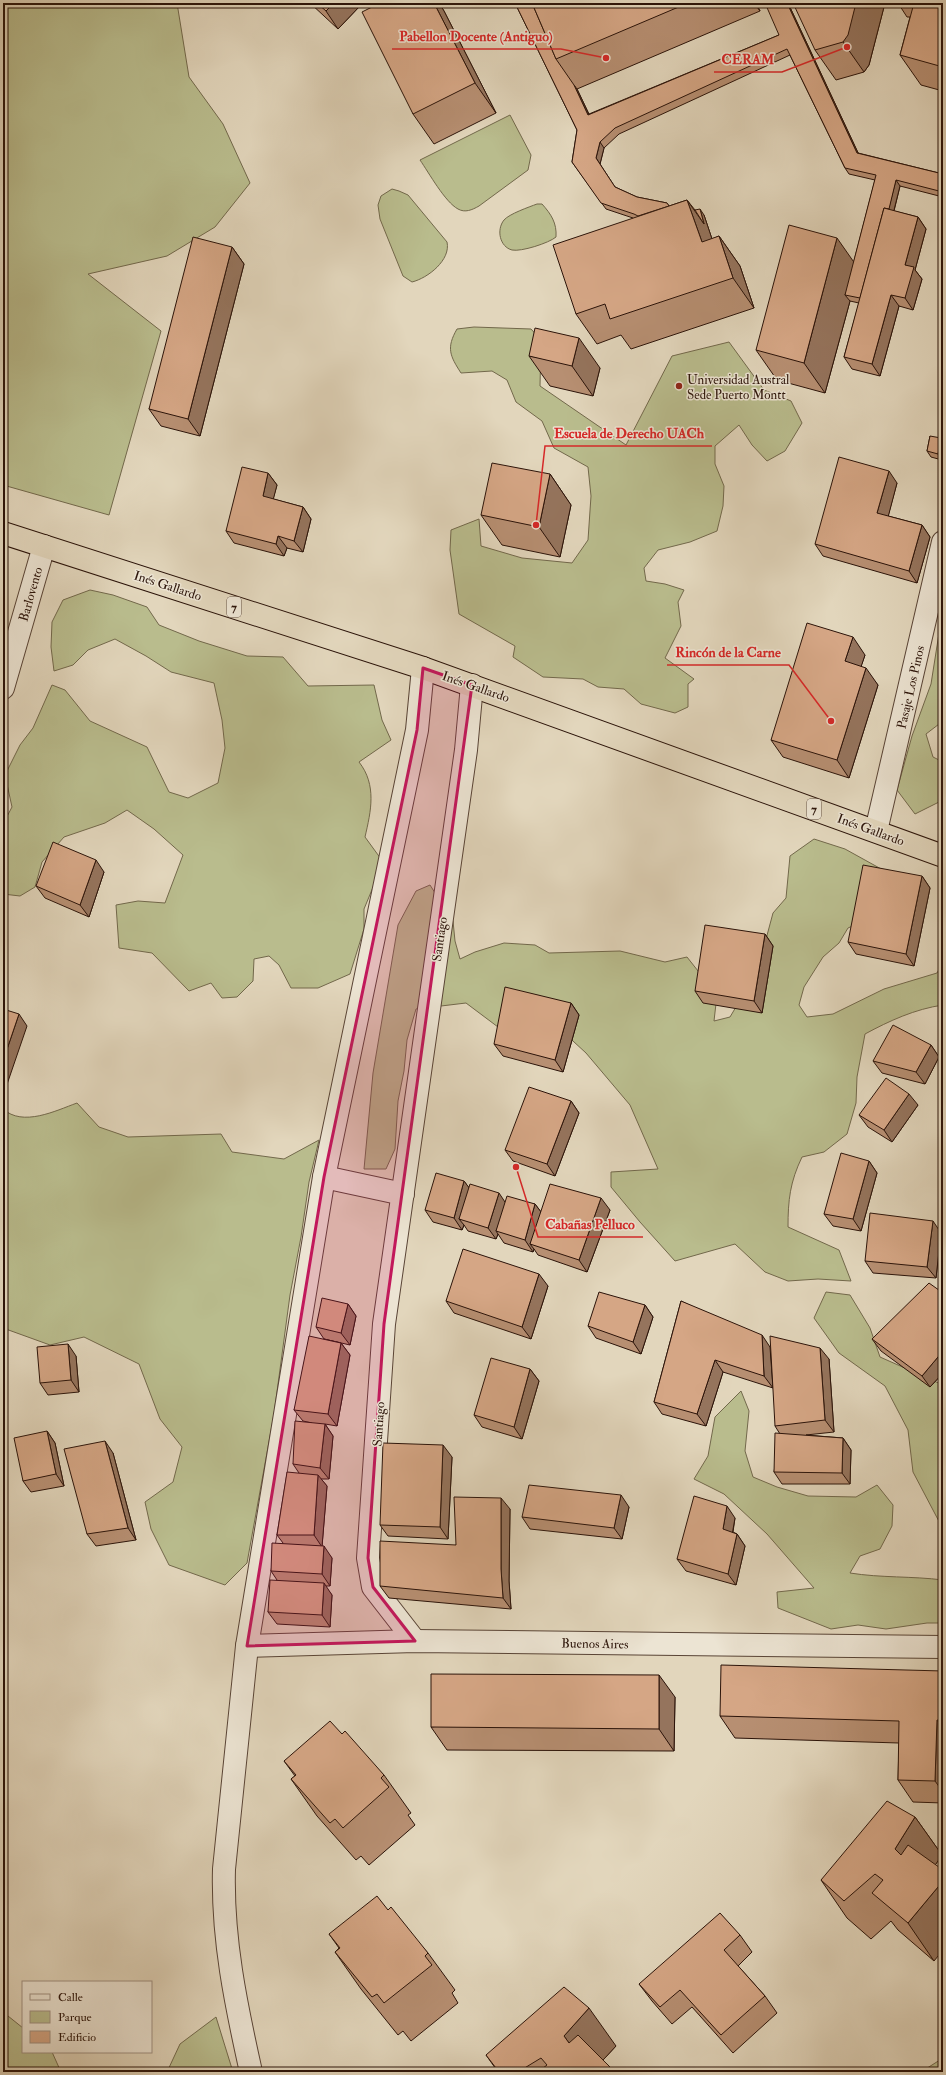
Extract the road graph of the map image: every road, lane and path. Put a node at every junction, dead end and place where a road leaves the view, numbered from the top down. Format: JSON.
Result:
{"nodes":[{"id":1,"x":3,"y":533,"type":"edge"},
{"id":2,"x":943,"y":542,"type":"edge"},
{"id":3,"x":44,"y":546,"type":"junction"},
{"id":4,"x":423,"y":668,"type":"junction"},
{"id":5,"x":472,"y":685,"type":"junction"},
{"id":6,"x":3,"y":688,"type":"edge"},
{"id":7,"x":876,"y":831,"type":"junction"},
{"id":8,"x":943,"y":856,"type":"edge"},
{"id":9,"x":324,"y":1177,"type":"junction"},
{"id":10,"x":403,"y":1194,"type":"junction"},
{"id":11,"x":415,"y":1641,"type":"junction"},
{"id":12,"x":247,"y":1646,"type":"junction"},
{"id":13,"x":943,"y":1647,"type":"edge"},
{"id":14,"x":251,"y":2072,"type":"edge"}],
"edges":[{"from":1,"to":3,"type":"highway","name":"Inés Gallardo","number":"7"},
{"from":2,"to":7,"type":"street","name":"Pasaje Los Pinos"},
{"from":3,"to":4,"type":"highway","name":"Inés Gallardo","number":"7"},
{"from":3,"to":6,"type":"street","name":"Barlovento"},
{"from":4,"to":5,"type":"highway","name":"Inés Gallardo","number":"7"},
{"from":4,"to":9,"type":"street"},
{"from":5,"to":7,"type":"highway","name":"Inés Gallardo","number":"7"},
{"from":5,"to":10,"type":"street","name":"Santiago"},
{"from":7,"to":8,"type":"highway","name":"Inés Gallardo","number":"7"},
{"from":9,"to":10,"type":"street"},
{"from":9,"to":12,"type":"street"},
{"from":10,"to":11,"type":"street","name":"Santiago"},
{"from":11,"to":12,"type":"street","name":"Buenos Aires"},
{"from":11,"to":13,"type":"street","name":"Buenos Aires"},
{"from":12,"to":14,"type":"street"}]}
